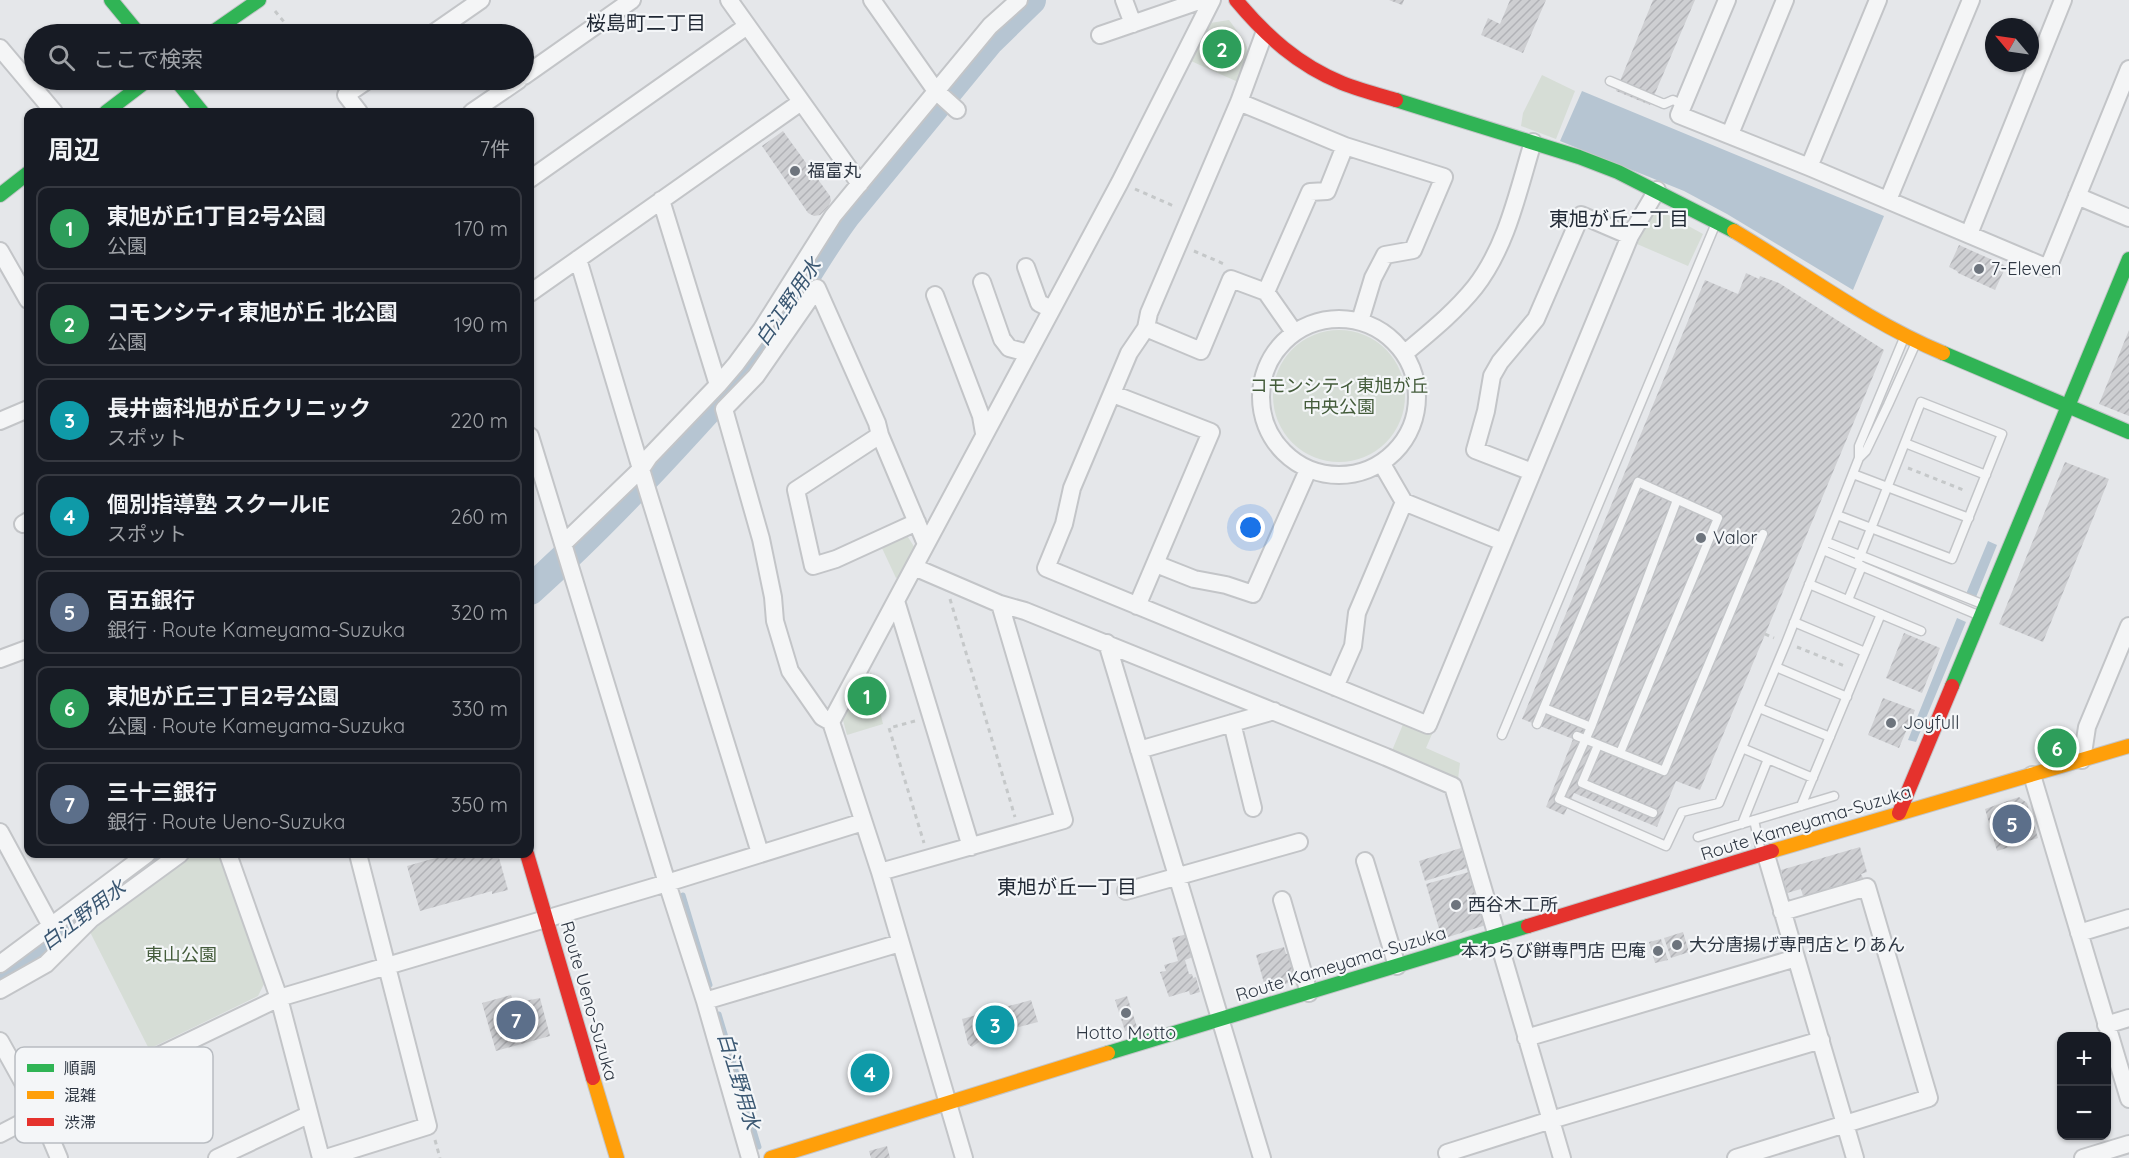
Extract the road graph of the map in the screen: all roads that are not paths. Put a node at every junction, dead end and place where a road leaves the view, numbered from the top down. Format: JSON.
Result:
{"nodes":[{"id":1,"x":111,"y":0,"type":"edge"},
{"id":2,"x":259,"y":0,"type":"edge"},
{"id":3,"x":481,"y":0,"type":"edge"},
{"id":4,"x":632,"y":0,"type":"edge"},
{"id":5,"x":729,"y":0,"type":"edge"},
{"id":6,"x":872,"y":0,"type":"edge"},
{"id":7,"x":1019,"y":0,"type":"edge"},
{"id":8,"x":1124,"y":0,"type":"edge"},
{"id":9,"x":1202,"y":0,"type":"edge"},
{"id":10,"x":1212,"y":0,"type":"edge"},
{"id":11,"x":1236,"y":0,"type":"edge"},
{"id":12,"x":1727,"y":0,"type":"edge"},
{"id":13,"x":1785,"y":0,"type":"edge"},
{"id":14,"x":1878,"y":0,"type":"edge"},
{"id":15,"x":1971,"y":0,"type":"edge"},
{"id":16,"x":2063,"y":0,"type":"edge"},
{"id":17,"x":131,"y":24,"type":"edge"},
{"id":18,"x":224,"y":24,"type":"edge"},
{"id":19,"x":446,"y":24,"type":"edge"},
{"id":20,"x":1133,"y":24,"type":"junction"},
{"id":21,"x":747,"y":26,"type":"junction"},
{"id":22,"x":1264,"y":34,"type":"junction"},
{"id":23,"x":1100,"y":35,"type":"dead end"},
{"id":24,"x":0,"y":48,"type":"edge"},
{"id":25,"x":534,"y":69,"type":"edge"},
{"id":26,"x":2129,"y":69,"type":"edge"},
{"id":27,"x":24,"y":76,"type":"edge"},
{"id":28,"x":1610,"y":81,"type":"dead end"},
{"id":29,"x":35,"y":90,"type":"edge"},
{"id":30,"x":135,"y":90,"type":"edge"},
{"id":31,"x":184,"y":90,"type":"edge"},
{"id":32,"x":353,"y":90,"type":"edge"},
{"id":33,"x":504,"y":90,"type":"edge"},
{"id":34,"x":937,"y":92,"type":"junction"},
{"id":35,"x":801,"y":102,"type":"junction"},
{"id":36,"x":1239,"y":102,"type":"junction"},
{"id":37,"x":1683,"y":105,"type":"junction"},
{"id":38,"x":51,"y":108,"type":"edge"},
{"id":39,"x":111,"y":108,"type":"edge"},
{"id":40,"x":199,"y":108,"type":"edge"},
{"id":41,"x":356,"y":108,"type":"edge"},
{"id":42,"x":478,"y":108,"type":"edge"},
{"id":43,"x":957,"y":110,"type":"dead end"},
{"id":44,"x":1730,"y":134,"type":"junction"},
{"id":45,"x":1533,"y":142,"type":"junction"},
{"id":46,"x":1345,"y":146,"type":"junction"},
{"id":47,"x":1809,"y":167,"type":"junction"},
{"id":48,"x":24,"y":176,"type":"edge"},
{"id":49,"x":534,"y":176,"type":"edge"},
{"id":50,"x":860,"y":184,"type":"junction"},
{"id":51,"x":1657,"y":190,"type":"junction"},
{"id":52,"x":0,"y":195,"type":"edge"},
{"id":53,"x":2077,"y":196,"type":"junction"},
{"id":54,"x":661,"y":200,"type":"junction"},
{"id":55,"x":1888,"y":200,"type":"junction"},
{"id":56,"x":2129,"y":218,"type":"edge"},
{"id":57,"x":1717,"y":221,"type":"junction"},
{"id":58,"x":1969,"y":234,"type":"junction"},
{"id":59,"x":1630,"y":236,"type":"junction"},
{"id":60,"x":0,"y":251,"type":"edge"},
{"id":61,"x":578,"y":259,"type":"junction"},
{"id":62,"x":2129,"y":260,"type":"edge"},
{"id":63,"x":1026,"y":267,"type":"dead end"},
{"id":64,"x":982,"y":282,"type":"dead end"},
{"id":65,"x":534,"y":290,"type":"edge"},
{"id":66,"x":1266,"y":292,"type":"junction"},
{"id":67,"x":24,"y":293,"type":"edge"},
{"id":68,"x":935,"y":296,"type":"dead end"},
{"id":69,"x":1051,"y":309,"type":"junction"},
{"id":70,"x":1360,"y":321,"type":"junction"},
{"id":71,"x":1146,"y":328,"type":"junction"},
{"id":72,"x":1294,"y":332,"type":"junction"},
{"id":73,"x":1911,"y":338,"type":"junction"},
{"id":74,"x":1028,"y":353,"type":"junction"},
{"id":75,"x":1405,"y":353,"type":"junction"},
{"id":76,"x":718,"y":386,"type":"junction"},
{"id":77,"x":1113,"y":394,"type":"junction"},
{"id":78,"x":2067,"y":407,"type":"junction"},
{"id":79,"x":24,"y":411,"type":"edge"},
{"id":80,"x":0,"y":421,"type":"edge"},
{"id":81,"x":2129,"y":432,"type":"edge"},
{"id":82,"x":984,"y":433,"type":"junction"},
{"id":83,"x":880,"y":435,"type":"junction"},
{"id":84,"x":1905,"y":443,"type":"junction"},
{"id":85,"x":534,"y":449,"type":"edge"},
{"id":86,"x":1859,"y":458,"type":"junction"},
{"id":87,"x":1382,"y":464,"type":"junction"},
{"id":88,"x":641,"y":469,"type":"junction"},
{"id":89,"x":1308,"y":470,"type":"junction"},
{"id":90,"x":1532,"y":472,"type":"junction"},
{"id":91,"x":1853,"y":474,"type":"junction"},
{"id":92,"x":1986,"y":475,"type":"junction"},
{"id":93,"x":1887,"y":487,"type":"junction"},
{"id":94,"x":1677,"y":500,"type":"junction"},
{"id":95,"x":1404,"y":502,"type":"junction"},
{"id":96,"x":1837,"y":515,"type":"junction"},
{"id":97,"x":1969,"y":519,"type":"junction"},
{"id":98,"x":916,"y":522,"type":"junction"},
{"id":99,"x":1870,"y":528,"type":"junction"},
{"id":100,"x":1763,"y":534,"type":"dead end"},
{"id":101,"x":1503,"y":542,"type":"junction"},
{"id":102,"x":926,"y":544,"type":"junction"},
{"id":103,"x":1825,"y":546,"type":"junction"},
{"id":104,"x":566,"y":552,"type":"junction"},
{"id":105,"x":1859,"y":562,"type":"junction"},
{"id":106,"x":1156,"y":564,"type":"junction"},
{"id":107,"x":914,"y":567,"type":"junction"},
{"id":108,"x":1809,"y":584,"type":"junction"},
{"id":109,"x":1848,"y":600,"type":"junction"},
{"id":110,"x":896,"y":602,"type":"junction"},
{"id":111,"x":1000,"y":604,"type":"junction"},
{"id":112,"x":1137,"y":606,"type":"junction"},
{"id":113,"x":1984,"y":610,"type":"junction"},
{"id":114,"x":1881,"y":614,"type":"junction"},
{"id":115,"x":1794,"y":622,"type":"junction"},
{"id":116,"x":2129,"y":626,"type":"edge"},
{"id":117,"x":1921,"y":631,"type":"dead end"},
{"id":118,"x":1107,"y":643,"type":"junction"},
{"id":119,"x":24,"y":650,"type":"edge"},
{"id":120,"x":1865,"y":652,"type":"junction"},
{"id":121,"x":0,"y":658,"type":"edge"},
{"id":122,"x":1776,"y":667,"type":"junction"},
{"id":123,"x":1335,"y":687,"type":"junction"},
{"id":124,"x":1846,"y":697,"type":"junction"},
{"id":125,"x":1544,"y":708,"type":"junction"},
{"id":126,"x":1759,"y":708,"type":"junction"},
{"id":127,"x":1274,"y":711,"type":"junction"},
{"id":128,"x":831,"y":722,"type":"junction"},
{"id":129,"x":1233,"y":723,"type":"junction"},
{"id":130,"x":1537,"y":724,"type":"dead end"},
{"id":131,"x":1591,"y":727,"type":"junction"},
{"id":132,"x":1502,"y":735,"type":"dead end"},
{"id":133,"x":1830,"y":737,"type":"junction"},
{"id":134,"x":1581,"y":738,"type":"junction"},
{"id":135,"x":1598,"y":745,"type":"junction"},
{"id":136,"x":2129,"y":746,"type":"edge"},
{"id":137,"x":1742,"y":748,"type":"junction"},
{"id":138,"x":1139,"y":750,"type":"junction"},
{"id":139,"x":1620,"y":753,"type":"junction"},
{"id":140,"x":1768,"y":759,"type":"junction"},
{"id":141,"x":2082,"y":760,"type":"junction"},
{"id":142,"x":2032,"y":775,"type":"junction"},
{"id":143,"x":1813,"y":778,"type":"junction"},
{"id":144,"x":1834,"y":796,"type":"dead end"},
{"id":145,"x":1801,"y":806,"type":"junction"},
{"id":146,"x":1253,"y":808,"type":"dead end"},
{"id":147,"x":1653,"y":813,"type":"dead end"},
{"id":148,"x":1899,"y":813,"type":"junction"},
{"id":149,"x":1754,"y":820,"type":"junction"},
{"id":150,"x":863,"y":822,"type":"junction"},
{"id":151,"x":1742,"y":824,"type":"junction"},
{"id":152,"x":0,"y":832,"type":"edge"},
{"id":153,"x":1698,"y":837,"type":"dead end"},
{"id":154,"x":1299,"y":842,"type":"dead end"},
{"id":155,"x":971,"y":847,"type":"junction"},
{"id":156,"x":760,"y":853,"type":"junction"},
{"id":157,"x":1764,"y":855,"type":"junction"},
{"id":158,"x":142,"y":858,"type":"edge"},
{"id":159,"x":175,"y":858,"type":"edge"},
{"id":160,"x":229,"y":858,"type":"edge"},
{"id":161,"x":359,"y":858,"type":"edge"},
{"id":162,"x":528,"y":858,"type":"edge"},
{"id":163,"x":1365,"y":861,"type":"dead end"},
{"id":164,"x":880,"y":872,"type":"junction"},
{"id":165,"x":1177,"y":877,"type":"junction"},
{"id":166,"x":667,"y":883,"type":"junction"},
{"id":167,"x":1125,"y":891,"type":"dead end"},
{"id":168,"x":1282,"y":900,"type":"dead end"},
{"id":169,"x":1782,"y":912,"type":"junction"},
{"id":170,"x":2129,"y":918,"type":"edge"},
{"id":171,"x":547,"y":919,"type":"junction"},
{"id":172,"x":57,"y":933,"type":"junction"},
{"id":173,"x":2079,"y":933,"type":"junction"},
{"id":174,"x":1497,"y":936,"type":"junction"},
{"id":175,"x":900,"y":943,"type":"junction"},
{"id":176,"x":1796,"y":958,"type":"junction"},
{"id":177,"x":0,"y":964,"type":"edge"},
{"id":178,"x":388,"y":966,"type":"junction"},
{"id":179,"x":1396,"y":966,"type":"junction"},
{"id":180,"x":0,"y":990,"type":"edge"},
{"id":181,"x":1309,"y":993,"type":"junction"},
{"id":182,"x":279,"y":998,"type":"junction"},
{"id":183,"x":705,"y":1001,"type":"junction"},
{"id":184,"x":2129,"y":1018,"type":"edge"},
{"id":185,"x":1220,"y":1020,"type":"junction"},
{"id":186,"x":2106,"y":1025,"type":"junction"},
{"id":187,"x":1526,"y":1038,"type":"junction"},
{"id":188,"x":1821,"y":1040,"type":"junction"},
{"id":189,"x":0,"y":1041,"type":"edge"},
{"id":190,"x":177,"y":1047,"type":"edge"},
{"id":191,"x":15,"y":1068,"type":"edge"},
{"id":192,"x":2129,"y":1099,"type":"edge"},
{"id":193,"x":947,"y":1102,"type":"junction"},
{"id":194,"x":308,"y":1114,"type":"junction"},
{"id":195,"x":1551,"y":1120,"type":"junction"},
{"id":196,"x":1845,"y":1125,"type":"junction"},
{"id":197,"x":15,"y":1126,"type":"edge"},
{"id":198,"x":0,"y":1134,"type":"edge"},
{"id":199,"x":53,"y":1143,"type":"edge"},
{"id":200,"x":2129,"y":1144,"type":"edge"},
{"id":201,"x":1447,"y":1153,"type":"dead end"},
{"id":202,"x":59,"y":1158,"type":"edge"},
{"id":203,"x":217,"y":1158,"type":"edge"},
{"id":204,"x":321,"y":1158,"type":"edge"},
{"id":205,"x":326,"y":1158,"type":"edge"},
{"id":206,"x":617,"y":1158,"type":"edge"},
{"id":207,"x":750,"y":1158,"type":"edge"},
{"id":208,"x":771,"y":1158,"type":"edge"},
{"id":209,"x":964,"y":1158,"type":"edge"},
{"id":210,"x":1262,"y":1158,"type":"edge"},
{"id":211,"x":1562,"y":1158,"type":"edge"},
{"id":212,"x":1736,"y":1158,"type":"edge"},
{"id":213,"x":1855,"y":1158,"type":"edge"},
{"id":214,"x":2083,"y":1158,"type":"edge"}],
"edges":[{"from":1,"to":17,"type":"main road"},
{"from":2,"to":18,"type":"main road"},
{"from":3,"to":19,"type":"street"},
{"from":4,"to":25,"type":"street"},
{"from":5,"to":21,"type":"street"},
{"from":6,"to":34,"type":"street"},
{"from":7,"to":34,"type":"street"},
{"from":8,"to":20,"type":"street"},
{"from":9,"to":20,"type":"street"},
{"from":10,"to":69,"type":"street"},
{"from":11,"to":22,"type":"main road"},
{"from":12,"to":37,"type":"street"},
{"from":13,"to":44,"type":"street"},
{"from":14,"to":47,"type":"street"},
{"from":15,"to":55,"type":"street"},
{"from":16,"to":58,"type":"street"},
{"from":20,"to":23,"type":"street"},
{"from":21,"to":35,"type":"street"},
{"from":21,"to":49,"type":"street"},
{"from":22,"to":36,"type":"street"},
{"from":22,"to":45,"type":"main road"},
{"from":24,"to":27,"type":"street"},
{"from":26,"to":53,"type":"street"},
{"from":28,"to":37,"type":"lane"},
{"from":29,"to":38,"type":"street"},
{"from":30,"to":39,"type":"main road"},
{"from":31,"to":40,"type":"main road"},
{"from":32,"to":41,"type":"street"},
{"from":33,"to":42,"type":"street"},
{"from":34,"to":43,"type":"street"},
{"from":34,"to":50,"type":"street"},
{"from":35,"to":50,"type":"street"},
{"from":35,"to":54,"type":"street"},
{"from":36,"to":46,"type":"street"},
{"from":36,"to":71,"type":"street"},
{"from":37,"to":44,"type":"street"},
{"from":44,"to":47,"type":"street"},
{"from":45,"to":51,"type":"main road"},
{"from":45,"to":75,"type":"street"},
{"from":46,"to":66,"type":"street"},
{"from":46,"to":70,"type":"street"},
{"from":47,"to":55,"type":"street"},
{"from":48,"to":52,"type":"main road"},
{"from":50,"to":76,"type":"street"},
{"from":51,"to":57,"type":"main road"},
{"from":51,"to":59,"type":"street"},
{"from":53,"to":56,"type":"street"},
{"from":53,"to":58,"type":"street"},
{"from":54,"to":61,"type":"street"},
{"from":54,"to":76,"type":"street"},
{"from":55,"to":58,"type":"street"},
{"from":57,"to":73,"type":"main road"},
{"from":57,"to":132,"type":"lane"},
{"from":59,"to":90,"type":"street"},
{"from":59,"to":90,"type":"street"},
{"from":60,"to":67,"type":"street"},
{"from":61,"to":65,"type":"street"},
{"from":61,"to":88,"type":"street"},
{"from":62,"to":78,"type":"main road"},
{"from":63,"to":69,"type":"street"},
{"from":64,"to":74,"type":"street"},
{"from":66,"to":71,"type":"street"},
{"from":66,"to":72,"type":"street"},
{"from":68,"to":82,"type":"street"},
{"from":69,"to":74,"type":"street"},
{"from":70,"to":72,"type":"street"},
{"from":70,"to":75,"type":"street"},
{"from":71,"to":77,"type":"street"},
{"from":72,"to":89,"type":"street"},
{"from":73,"to":78,"type":"main road"},
{"from":73,"to":86,"type":"lane"},
{"from":73,"to":86,"type":"lane"},
{"from":74,"to":82,"type":"street"},
{"from":75,"to":87,"type":"street"},
{"from":76,"to":88,"type":"street"},
{"from":77,"to":106,"type":"street"},
{"from":77,"to":112,"type":"street"},
{"from":78,"to":81,"type":"main road"},
{"from":78,"to":113,"type":"main road"},
{"from":79,"to":80,"type":"street"},
{"from":82,"to":102,"type":"street"},
{"from":83,"to":98,"type":"street"},
{"from":83,"to":98,"type":"street"},
{"from":83,"to":128,"type":"street"},
{"from":84,"to":92,"type":"lane"},
{"from":84,"to":92,"type":"lane"},
{"from":84,"to":93,"type":"lane"},
{"from":85,"to":104,"type":"street"},
{"from":86,"to":91,"type":"lane"},
{"from":87,"to":89,"type":"street"},
{"from":87,"to":95,"type":"street"},
{"from":88,"to":104,"type":"street"},
{"from":88,"to":156,"type":"street"},
{"from":89,"to":106,"type":"street"},
{"from":90,"to":101,"type":"street"},
{"from":91,"to":93,"type":"lane"},
{"from":91,"to":96,"type":"lane"},
{"from":92,"to":97,"type":"lane"},
{"from":93,"to":97,"type":"lane"},
{"from":93,"to":99,"type":"lane"},
{"from":94,"to":125,"type":"lane"},
{"from":94,"to":131,"type":"lane"},
{"from":94,"to":139,"type":"lane"},
{"from":95,"to":101,"type":"street"},
{"from":95,"to":123,"type":"street"},
{"from":96,"to":99,"type":"lane"},
{"from":96,"to":103,"type":"lane"},
{"from":97,"to":99,"type":"lane"},
{"from":98,"to":102,"type":"street"},
{"from":99,"to":105,"type":"lane"},
{"from":100,"to":139,"type":"lane"},
{"from":101,"to":123,"type":"street"},
{"from":102,"to":107,"type":"street"},
{"from":103,"to":105,"type":"lane"},
{"from":103,"to":108,"type":"lane"},
{"from":104,"to":166,"type":"street"},
{"from":105,"to":109,"type":"lane"},
{"from":105,"to":113,"type":"lane"},
{"from":106,"to":112,"type":"street"},
{"from":107,"to":110,"type":"street"},
{"from":107,"to":111,"type":"street"},
{"from":108,"to":109,"type":"lane"},
{"from":108,"to":115,"type":"lane"},
{"from":109,"to":114,"type":"lane"},
{"from":110,"to":128,"type":"street"},
{"from":110,"to":155,"type":"street"},
{"from":111,"to":118,"type":"street"},
{"from":111,"to":155,"type":"street"},
{"from":112,"to":123,"type":"street"},
{"from":113,"to":148,"type":"main road"},
{"from":114,"to":117,"type":"lane"},
{"from":114,"to":120,"type":"lane"},
{"from":115,"to":120,"type":"lane"},
{"from":115,"to":122,"type":"lane"},
{"from":116,"to":141,"type":"street"},
{"from":118,"to":127,"type":"street"},
{"from":118,"to":138,"type":"street"},
{"from":119,"to":121,"type":"street"},
{"from":120,"to":124,"type":"lane"},
{"from":122,"to":124,"type":"lane"},
{"from":122,"to":126,"type":"lane"},
{"from":124,"to":133,"type":"lane"},
{"from":125,"to":130,"type":"lane"},
{"from":125,"to":131,"type":"lane"},
{"from":126,"to":133,"type":"lane"},
{"from":126,"to":137,"type":"lane"},
{"from":127,"to":129,"type":"street"},
{"from":127,"to":174,"type":"street"},
{"from":128,"to":150,"type":"street"},
{"from":129,"to":138,"type":"street"},
{"from":129,"to":146,"type":"street"},
{"from":131,"to":134,"type":"lane"},
{"from":133,"to":143,"type":"lane"},
{"from":134,"to":135,"type":"lane"},
{"from":134,"to":137,"type":"lane"},
{"from":135,"to":139,"type":"lane"},
{"from":135,"to":147,"type":"lane"},
{"from":136,"to":141,"type":"main road","name":"Route Kameyama-Suzuka"},
{"from":137,"to":140,"type":"lane"},
{"from":138,"to":165,"type":"street"},
{"from":140,"to":143,"type":"lane"},
{"from":140,"to":151,"type":"lane"},
{"from":141,"to":142,"type":"main road","name":"Route Kameyama-Suzuka"},
{"from":142,"to":148,"type":"main road","name":"Route Kameyama-Suzuka"},
{"from":142,"to":173,"type":"street"},
{"from":143,"to":145,"type":"lane"},
{"from":144,"to":145,"type":"lane"},
{"from":145,"to":149,"type":"lane"},
{"from":148,"to":157,"type":"main road","name":"Route Kameyama-Suzuka"},
{"from":149,"to":151,"type":"lane"},
{"from":149,"to":157,"type":"lane"},
{"from":150,"to":156,"type":"street"},
{"from":150,"to":164,"type":"street"},
{"from":151,"to":153,"type":"lane"},
{"from":152,"to":172,"type":"street"},
{"from":154,"to":165,"type":"street"},
{"from":155,"to":164,"type":"street"},
{"from":156,"to":166,"type":"street"},
{"from":157,"to":169,"type":"street"},
{"from":157,"to":174,"type":"main road","name":"Route Kameyama-Suzuka"},
{"from":158,"to":172,"type":"street"},
{"from":159,"to":172,"type":"street"},
{"from":160,"to":182,"type":"street"},
{"from":161,"to":178,"type":"street"},
{"from":162,"to":171,"type":"main road","name":"Route Ueno-Suzuka"},
{"from":163,"to":179,"type":"street"},
{"from":164,"to":175,"type":"street"},
{"from":165,"to":167,"type":"street"},
{"from":165,"to":185,"type":"street"},
{"from":166,"to":171,"type":"street"},
{"from":166,"to":183,"type":"street"},
{"from":168,"to":181,"type":"street"},
{"from":169,"to":176,"type":"street"},
{"from":169,"to":196,"type":"street"},
{"from":170,"to":173,"type":"street"},
{"from":171,"to":178,"type":"street"},
{"from":171,"to":206,"type":"main road","name":"Route Ueno-Suzuka"},
{"from":172,"to":177,"type":"street"},
{"from":172,"to":180,"type":"street"},
{"from":173,"to":186,"type":"street"},
{"from":174,"to":179,"type":"main road","name":"Route Kameyama-Suzuka"},
{"from":174,"to":187,"type":"street"},
{"from":175,"to":183,"type":"street"},
{"from":175,"to":193,"type":"street"},
{"from":176,"to":187,"type":"street"},
{"from":176,"to":188,"type":"street"},
{"from":178,"to":182,"type":"street"},
{"from":178,"to":205,"type":"street"},
{"from":179,"to":181,"type":"main road","name":"Route Kameyama-Suzuka"},
{"from":181,"to":185,"type":"main road","name":"Route Kameyama-Suzuka"},
{"from":182,"to":190,"type":"street"},
{"from":182,"to":194,"type":"street"},
{"from":183,"to":207,"type":"street"},
{"from":184,"to":186,"type":"street"},
{"from":185,"to":193,"type":"main road","name":"Route Kameyama-Suzuka"},
{"from":185,"to":210,"type":"street"},
{"from":186,"to":192,"type":"street"},
{"from":187,"to":195,"type":"street"},
{"from":188,"to":195,"type":"street"},
{"from":188,"to":196,"type":"street"},
{"from":189,"to":191,"type":"street"},
{"from":193,"to":208,"type":"main road","name":"Route Kameyama-Suzuka"},
{"from":193,"to":209,"type":"street"},
{"from":194,"to":203,"type":"street"},
{"from":194,"to":204,"type":"street"},
{"from":195,"to":201,"type":"street"},
{"from":195,"to":211,"type":"street"},
{"from":196,"to":212,"type":"street"},
{"from":196,"to":213,"type":"street"},
{"from":197,"to":198,"type":"street"},
{"from":199,"to":202,"type":"street"},
{"from":200,"to":214,"type":"street"}]}
